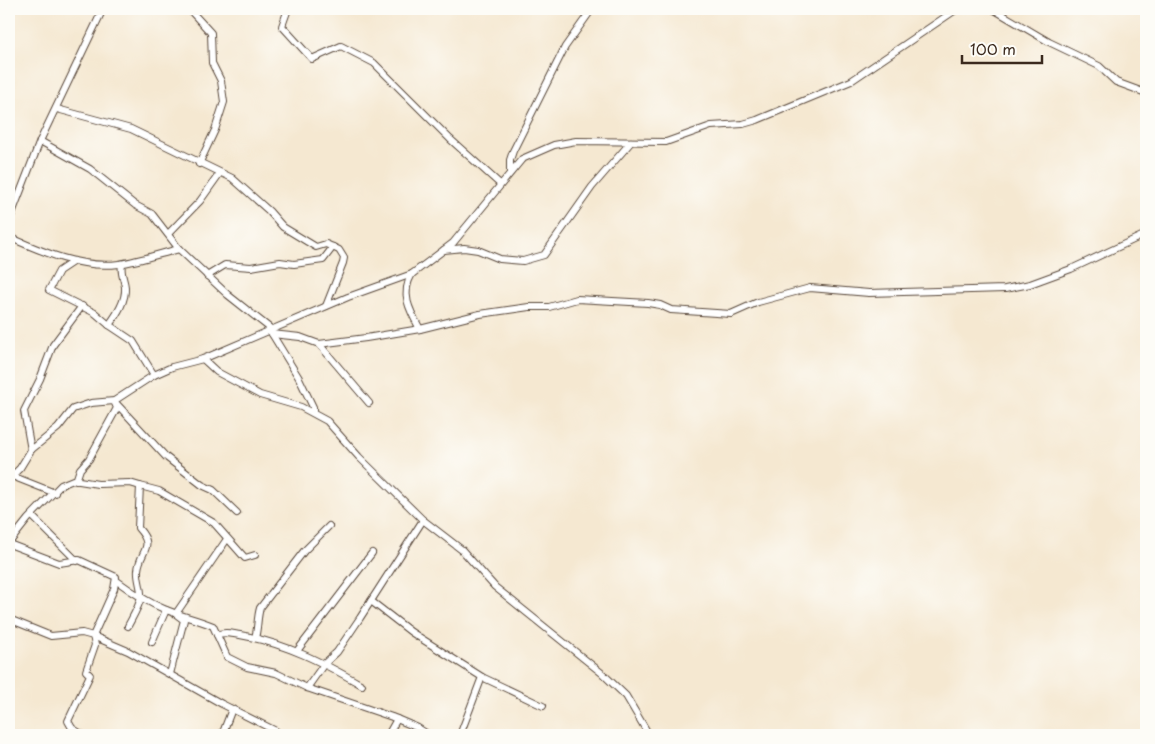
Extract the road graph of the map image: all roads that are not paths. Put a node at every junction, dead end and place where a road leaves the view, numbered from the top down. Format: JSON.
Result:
{"nodes":[{"id":1,"x":103,"y":9,"type":"edge"},
{"id":2,"x":188,"y":9,"type":"edge"},
{"id":3,"x":288,"y":9,"type":"edge"},
{"id":4,"x":592,"y":9,"type":"edge"},
{"id":5,"x":957,"y":9,"type":"edge"},
{"id":6,"x":993,"y":9,"type":"edge"},
{"id":7,"x":1146,"y":93,"type":"edge"},
{"id":8,"x":57,"y":109,"type":"junction"},
{"id":9,"x":40,"y":141,"type":"junction"},
{"id":10,"x":632,"y":142,"type":"junction"},
{"id":11,"x":199,"y":164,"type":"junction"},
{"id":12,"x":510,"y":172,"type":"junction"},
{"id":13,"x":220,"y":173,"type":"junction"},
{"id":14,"x":500,"y":184,"type":"junction"},
{"id":15,"x":9,"y":222,"type":"edge"},
{"id":16,"x":168,"y":234,"type":"junction"},
{"id":17,"x":1146,"y":234,"type":"edge"},
{"id":18,"x":9,"y":237,"type":"edge"},
{"id":19,"x":326,"y":244,"type":"junction"},
{"id":20,"x":333,"y":247,"type":"junction"},
{"id":21,"x":179,"y":249,"type":"junction"},
{"id":22,"x":444,"y":250,"type":"junction"},
{"id":23,"x":322,"y":260,"type":"junction"},
{"id":24,"x":74,"y":261,"type":"junction"},
{"id":25,"x":122,"y":264,"type":"junction"},
{"id":26,"x":412,"y":274,"type":"junction"},
{"id":27,"x":207,"y":276,"type":"junction"},
{"id":28,"x":82,"y":306,"type":"junction"},
{"id":29,"x":326,"y":306,"type":"junction"},
{"id":30,"x":109,"y":325,"type":"junction"},
{"id":31,"x":420,"y":329,"type":"junction"},
{"id":32,"x":272,"y":332,"type":"junction"},
{"id":33,"x":319,"y":344,"type":"junction"},
{"id":34,"x":203,"y":359,"type":"junction"},
{"id":35,"x":154,"y":375,"type":"junction"},
{"id":36,"x":114,"y":401,"type":"junction"},
{"id":37,"x":369,"y":403,"type":"dead end"},
{"id":38,"x":313,"y":412,"type":"junction"},
{"id":39,"x":31,"y":450,"type":"junction"},
{"id":40,"x":10,"y":478,"type":"edge"},
{"id":41,"x":76,"y":481,"type":"junction"},
{"id":42,"x":140,"y":486,"type":"junction"},
{"id":43,"x":55,"y":493,"type":"junction"},
{"id":44,"x":237,"y":513,"type":"dead end"},
{"id":45,"x":32,"y":516,"type":"junction"},
{"id":46,"x":423,"y":520,"type":"junction"},
{"id":47,"x":329,"y":526,"type":"dead end"},
{"id":48,"x":227,"y":539,"type":"junction"},
{"id":49,"x":9,"y":544,"type":"edge"},
{"id":50,"x":372,"y":554,"type":"dead end"},
{"id":51,"x":255,"y":555,"type":"dead end"},
{"id":52,"x":76,"y":561,"type":"junction"},
{"id":53,"x":117,"y":581,"type":"junction"},
{"id":54,"x":141,"y":597,"type":"junction"},
{"id":55,"x":371,"y":601,"type":"junction"},
{"id":56,"x":166,"y":610,"type":"junction"},
{"id":57,"x":175,"y":612,"type":"junction"},
{"id":58,"x":9,"y":619,"type":"edge"},
{"id":59,"x":128,"y":626,"type":"dead end"},
{"id":60,"x":217,"y":635,"type":"junction"},
{"id":61,"x":93,"y":636,"type":"junction"},
{"id":62,"x":255,"y":638,"type":"junction"},
{"id":63,"x":152,"y":642,"type":"dead end"},
{"id":64,"x":297,"y":651,"type":"junction"},
{"id":65,"x":324,"y":664,"type":"junction"},
{"id":66,"x":170,"y":674,"type":"junction"},
{"id":67,"x":482,"y":677,"type":"junction"},
{"id":68,"x":362,"y":685,"type":"dead end"},
{"id":69,"x":307,"y":688,"type":"junction"},
{"id":70,"x":542,"y":706,"type":"dead end"},
{"id":71,"x":232,"y":709,"type":"junction"},
{"id":72,"x":397,"y":719,"type":"junction"},
{"id":73,"x":83,"y":735,"type":"edge"},
{"id":74,"x":222,"y":735,"type":"edge"},
{"id":75,"x":278,"y":735,"type":"edge"},
{"id":76,"x":388,"y":735,"type":"edge"},
{"id":77,"x":429,"y":735,"type":"edge"},
{"id":78,"x":460,"y":735,"type":"edge"},
{"id":79,"x":650,"y":735,"type":"edge"}],
"edges":[{"from":1,"to":8,"type":"street"},
{"from":2,"to":11,"type":"street"},
{"from":3,"to":14,"type":"street"},
{"from":4,"to":12,"type":"street"},
{"from":5,"to":10,"type":"street"},
{"from":6,"to":7,"type":"street"},
{"from":8,"to":9,"type":"street"},
{"from":8,"to":11,"type":"street"},
{"from":9,"to":15,"type":"street"},
{"from":9,"to":16,"type":"street"},
{"from":10,"to":12,"type":"street"},
{"from":10,"to":22,"type":"street"},
{"from":11,"to":13,"type":"street"},
{"from":12,"to":14,"type":"street"},
{"from":13,"to":16,"type":"street"},
{"from":13,"to":19,"type":"street"},
{"from":14,"to":22,"type":"street"},
{"from":16,"to":21,"type":"street"},
{"from":17,"to":31,"type":"street"},
{"from":18,"to":24,"type":"street"},
{"from":19,"to":20,"type":"street"},
{"from":19,"to":23,"type":"street"},
{"from":20,"to":23,"type":"street"},
{"from":20,"to":29,"type":"street"},
{"from":21,"to":25,"type":"street"},
{"from":21,"to":27,"type":"street"},
{"from":22,"to":26,"type":"street"},
{"from":23,"to":27,"type":"street"},
{"from":24,"to":25,"type":"street"},
{"from":24,"to":28,"type":"street"},
{"from":25,"to":30,"type":"street"},
{"from":26,"to":29,"type":"street"},
{"from":26,"to":31,"type":"street"},
{"from":27,"to":32,"type":"street"},
{"from":28,"to":30,"type":"street"},
{"from":28,"to":39,"type":"street"},
{"from":29,"to":32,"type":"street"},
{"from":30,"to":35,"type":"street"},
{"from":31,"to":33,"type":"street"},
{"from":32,"to":33,"type":"street"},
{"from":32,"to":34,"type":"street"},
{"from":32,"to":38,"type":"street"},
{"from":33,"to":37,"type":"street"},
{"from":34,"to":35,"type":"street"},
{"from":34,"to":38,"type":"street"},
{"from":35,"to":36,"type":"street"},
{"from":36,"to":39,"type":"street"},
{"from":36,"to":41,"type":"street"},
{"from":36,"to":44,"type":"street"},
{"from":38,"to":46,"type":"street"},
{"from":39,"to":40,"type":"street"},
{"from":40,"to":43,"type":"street"},
{"from":41,"to":42,"type":"street"},
{"from":41,"to":43,"type":"street"},
{"from":42,"to":48,"type":"street"},
{"from":42,"to":54,"type":"street"},
{"from":43,"to":45,"type":"street"},
{"from":45,"to":49,"type":"street"},
{"from":45,"to":52,"type":"street"},
{"from":46,"to":55,"type":"street"},
{"from":46,"to":79,"type":"street"},
{"from":47,"to":62,"type":"street"},
{"from":48,"to":51,"type":"street"},
{"from":48,"to":57,"type":"street"},
{"from":49,"to":52,"type":"street"},
{"from":50,"to":64,"type":"street"},
{"from":52,"to":53,"type":"street"},
{"from":53,"to":54,"type":"street"},
{"from":53,"to":61,"type":"street"},
{"from":54,"to":56,"type":"street"},
{"from":54,"to":59,"type":"street"},
{"from":55,"to":65,"type":"street"},
{"from":55,"to":67,"type":"street"},
{"from":56,"to":57,"type":"street"},
{"from":56,"to":63,"type":"street"},
{"from":57,"to":60,"type":"street"},
{"from":57,"to":66,"type":"street"},
{"from":58,"to":61,"type":"street"},
{"from":60,"to":62,"type":"street"},
{"from":60,"to":69,"type":"street"},
{"from":61,"to":66,"type":"street"},
{"from":61,"to":73,"type":"street"},
{"from":62,"to":64,"type":"street"},
{"from":64,"to":65,"type":"street"},
{"from":65,"to":68,"type":"street"},
{"from":65,"to":69,"type":"street"},
{"from":66,"to":71,"type":"street"},
{"from":67,"to":70,"type":"street"},
{"from":67,"to":78,"type":"street"},
{"from":69,"to":72,"type":"street"},
{"from":71,"to":74,"type":"street"},
{"from":71,"to":75,"type":"street"},
{"from":72,"to":76,"type":"street"},
{"from":72,"to":77,"type":"street"}]}
